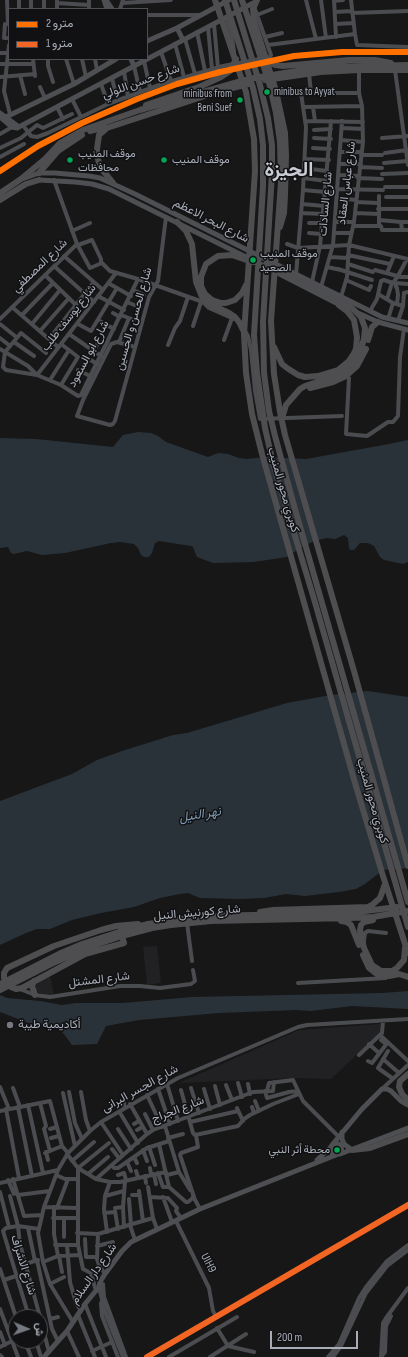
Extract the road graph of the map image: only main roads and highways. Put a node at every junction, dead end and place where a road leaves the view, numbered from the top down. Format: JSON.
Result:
{"nodes":[{"id":1,"x":105,"y":0,"type":"edge"},
{"id":2,"x":215,"y":0,"type":"edge"},
{"id":3,"x":225,"y":0,"type":"edge"},
{"id":4,"x":230,"y":0,"type":"edge"},
{"id":5,"x":234,"y":0,"type":"edge"},
{"id":6,"x":242,"y":0,"type":"edge"},
{"id":7,"x":255,"y":1,"type":"edge"},
{"id":8,"x":111,"y":8,"type":"edge"},
{"id":9,"x":226,"y":19,"type":"junction"},
{"id":10,"x":177,"y":28,"type":"junction"},
{"id":11,"x":184,"y":39,"type":"junction"},
{"id":12,"x":148,"y":41,"type":"edge"},
{"id":13,"x":259,"y":53,"type":"junction"},
{"id":14,"x":148,"y":59,"type":"edge"},
{"id":15,"x":114,"y":60,"type":"edge"},
{"id":16,"x":131,"y":60,"type":"edge"},
{"id":17,"x":146,"y":60,"type":"edge"},
{"id":18,"x":234,"y":62,"type":"junction"},
{"id":19,"x":408,"y":65,"type":"edge"},
{"id":20,"x":134,"y":66,"type":"junction"},
{"id":21,"x":396,"y":67,"type":"junction"},
{"id":22,"x":321,"y":69,"type":"junction"},
{"id":23,"x":408,"y":70,"type":"edge"},
{"id":24,"x":236,"y":84,"type":"junction"},
{"id":25,"x":140,"y":110,"type":"junction"},
{"id":26,"x":0,"y":113,"type":"edge"},
{"id":27,"x":8,"y":115,"type":"junction"},
{"id":28,"x":0,"y":117,"type":"edge"},
{"id":29,"x":109,"y":125,"type":"junction"},
{"id":30,"x":22,"y":127,"type":"junction"},
{"id":31,"x":39,"y":176,"type":"junction"},
{"id":32,"x":95,"y":177,"type":"junction"},
{"id":33,"x":21,"y":179,"type":"junction"},
{"id":34,"x":110,"y":182,"type":"junction"},
{"id":35,"x":92,"y":184,"type":"junction"},
{"id":36,"x":105,"y":188,"type":"junction"},
{"id":37,"x":0,"y":193,"type":"edge"},
{"id":38,"x":0,"y":200,"type":"edge"},
{"id":39,"x":177,"y":222,"type":"junction"},
{"id":40,"x":214,"y":233,"type":"junction"},
{"id":41,"x":222,"y":237,"type":"junction"},
{"id":42,"x":210,"y":238,"type":"junction"},
{"id":43,"x":277,"y":238,"type":"junction"},
{"id":44,"x":219,"y":244,"type":"junction"},
{"id":45,"x":266,"y":258,"type":"junction"},
{"id":46,"x":256,"y":262,"type":"junction"},
{"id":47,"x":247,"y":281,"type":"junction"},
{"id":48,"x":342,"y":304,"type":"junction"},
{"id":49,"x":378,"y":322,"type":"junction"},
{"id":50,"x":408,"y":323,"type":"edge"},
{"id":51,"x":406,"y":330,"type":"edge"},
{"id":52,"x":244,"y":334,"type":"junction"},
{"id":53,"x":271,"y":336,"type":"junction"},
{"id":54,"x":296,"y":394,"type":"junction"},
{"id":55,"x":282,"y":424,"type":"junction"},
{"id":56,"x":407,"y":860,"type":"edge"},
{"id":57,"x":408,"y":866,"type":"edge"},
{"id":58,"x":385,"y":884,"type":"junction"},
{"id":59,"x":408,"y":902,"type":"edge"},
{"id":60,"x":408,"y":906,"type":"edge"},
{"id":61,"x":408,"y":911,"type":"edge"},
{"id":62,"x":395,"y":914,"type":"junction"},
{"id":63,"x":254,"y":915,"type":"junction"},
{"id":64,"x":323,"y":918,"type":"junction"},
{"id":65,"x":148,"y":924,"type":"junction"},
{"id":66,"x":408,"y":927,"type":"edge"},
{"id":67,"x":122,"y":936,"type":"junction"},
{"id":68,"x":404,"y":938,"type":"junction"},
{"id":69,"x":359,"y":940,"type":"junction"},
{"id":70,"x":98,"y":941,"type":"junction"},
{"id":71,"x":408,"y":953,"type":"edge"},
{"id":72,"x":408,"y":976,"type":"edge"},
{"id":73,"x":34,"y":981,"type":"junction"},
{"id":74,"x":0,"y":984,"type":"edge"},
{"id":75,"x":0,"y":990,"type":"edge"},
{"id":76,"x":34,"y":995,"type":"road end"},
{"id":77,"x":408,"y":1074,"type":"edge"},
{"id":78,"x":408,"y":1100,"type":"edge"},
{"id":79,"x":408,"y":1105,"type":"edge"},
{"id":80,"x":408,"y":1128,"type":"edge"},
{"id":81,"x":340,"y":1134,"type":"junction"},
{"id":82,"x":408,"y":1134,"type":"edge"},
{"id":83,"x":331,"y":1146,"type":"junction"},
{"id":84,"x":352,"y":1150,"type":"junction"},
{"id":85,"x":338,"y":1155,"type":"junction"},
{"id":86,"x":311,"y":1164,"type":"junction"},
{"id":87,"x":174,"y":1222,"type":"junction"},
{"id":88,"x":99,"y":1288,"type":"junction"},
{"id":89,"x":42,"y":1357,"type":"edge"}],
"edges":[{"from":1,"to":8,"type":"main road"},
{"from":2,"to":9,"type":"highway"},
{"from":3,"to":9,"type":"highway"},
{"from":4,"to":10,"type":"main road"},
{"from":5,"to":59,"type":"highway","name":"كوبري محور المنيب"},
{"from":6,"to":13,"type":"highway","name":"كوبري محور المنيب"},
{"from":7,"to":9,"type":"main road"},
{"from":7,"to":43,"type":"highway"},
{"from":9,"to":11,"type":"main road"},
{"from":9,"to":18,"type":"highway","name":"كوبري محور المنيب"},
{"from":9,"to":66,"type":"highway","name":"كوبري محور المنيب"},
{"from":10,"to":11,"type":"main road"},
{"from":10,"to":12,"type":"main road"},
{"from":11,"to":14,"type":"main road"},
{"from":13,"to":21,"type":"highway"},
{"from":13,"to":43,"type":"highway","name":"كوبري محور المنيب"},
{"from":15,"to":27,"type":"main road"},
{"from":16,"to":20,"type":"main road"},
{"from":17,"to":20,"type":"main road"},
{"from":18,"to":25,"type":"highway"},
{"from":18,"to":47,"type":"highway","name":"كوبري محور المنيب"},
{"from":19,"to":21,"type":"highway"},
{"from":20,"to":30,"type":"main road"},
{"from":21,"to":22,"type":"highway"},
{"from":21,"to":22,"type":"highway"},
{"from":21,"to":23,"type":"highway"},
{"from":22,"to":24,"type":"highway"},
{"from":22,"to":24,"type":"highway"},
{"from":24,"to":25,"type":"highway"},
{"from":24,"to":29,"type":"highway"},
{"from":25,"to":29,"type":"highway"},
{"from":26,"to":27,"type":"main road"},
{"from":27,"to":30,"type":"main road"},
{"from":28,"to":30,"type":"main road"},
{"from":29,"to":31,"type":"highway"},
{"from":29,"to":33,"type":"highway"},
{"from":29,"to":34,"type":"highway"},
{"from":31,"to":32,"type":"main road","name":"شارع البحر الاعظم"},
{"from":31,"to":33,"type":"main road","name":"شارع البحر الاعظم"},
{"from":31,"to":35,"type":"main road","name":"شارع البحر الاعظم"},
{"from":31,"to":38,"type":"highway"},
{"from":32,"to":34,"type":"main road","name":"شارع البحر الاعظم"},
{"from":32,"to":35,"type":"main road"},
{"from":33,"to":37,"type":"highway"},
{"from":34,"to":36,"type":"main road"},
{"from":34,"to":40,"type":"main road","name":"شارع البحر الاعظم"},
{"from":35,"to":36,"type":"main road","name":"شارع البحر الاعظم"},
{"from":36,"to":39,"type":"main road","name":"شارع البحر الاعظم"},
{"from":39,"to":42,"type":"main road","name":"شارع البحر الاعظم"},
{"from":39,"to":52,"type":"highway"},
{"from":40,"to":41,"type":"main road","name":"شارع البحر الاعظم"},
{"from":40,"to":42,"type":"main road"},
{"from":41,"to":44,"type":"main road"},
{"from":41,"to":45,"type":"main road","name":"شارع البحر الاعظم"},
{"from":42,"to":44,"type":"main road","name":"شارع البحر الاعظم"},
{"from":43,"to":53,"type":"highway","name":"كوبري محور المنيب"},
{"from":44,"to":46,"type":"main road","name":"شارع البحر الاعظم"},
{"from":45,"to":48,"type":"highway"},
{"from":45,"to":50,"type":"main road","name":"شارع البحر الاعظم"},
{"from":46,"to":47,"type":"highway"},
{"from":46,"to":48,"type":"main road","name":"شارع البحر الاعظم"},
{"from":47,"to":52,"type":"highway","name":"كوبري محور المنيب"},
{"from":48,"to":49,"type":"main road","name":"شارع البحر الاعظم"},
{"from":48,"to":53,"type":"highway"},
{"from":48,"to":54,"type":"highway"},
{"from":49,"to":51,"type":"main road","name":"شارع البحر الاعظم"},
{"from":49,"to":54,"type":"highway"},
{"from":52,"to":58,"type":"highway","name":"كوبري محور المنيب"},
{"from":53,"to":55,"type":"highway","name":"كوبري محور المنيب"},
{"from":54,"to":55,"type":"highway"},
{"from":55,"to":56,"type":"highway","name":"كوبري محور المنيب"},
{"from":56,"to":57,"type":"highway","name":"كوبري محور المنيب"},
{"from":58,"to":63,"type":"highway"},
{"from":58,"to":68,"type":"highway","name":"كوبري محور المنيب"},
{"from":60,"to":63,"type":"highway","name":"شارع كورنيش النيل"},
{"from":61,"to":62,"type":"highway","name":"شارع كورنيش النيل"},
{"from":62,"to":64,"type":"highway","name":"شارع كورنيش النيل"},
{"from":62,"to":69,"type":"highway"},
{"from":63,"to":65,"type":"highway","name":"شارع كورنيش النيل"},
{"from":64,"to":67,"type":"highway","name":"شارع كورنيش النيل"},
{"from":64,"to":69,"type":"highway"},
{"from":65,"to":70,"type":"highway","name":"شارع كورنيش النيل"},
{"from":65,"to":73,"type":"highway"},
{"from":67,"to":70,"type":"highway","name":"شارع كورنيش النيل"},
{"from":67,"to":73,"type":"highway"},
{"from":68,"to":69,"type":"highway"},
{"from":68,"to":71,"type":"highway","name":"كوبري محور المنيب"},
{"from":69,"to":72,"type":"highway"},
{"from":70,"to":74,"type":"highway","name":"شارع كورنيش النيل"},
{"from":70,"to":75,"type":"highway","name":"شارع كورنيش النيل"},
{"from":73,"to":76,"type":"highway"},
{"from":77,"to":78,"type":"highway"},
{"from":79,"to":81,"type":"main road","name":"شارع دار السلام"},
{"from":80,"to":84,"type":"main road","name":"شارع دار السلام"},
{"from":81,"to":83,"type":"main road","name":"شارع دار السلام"},
{"from":81,"to":84,"type":"main road"},
{"from":82,"to":84,"type":"highway"},
{"from":83,"to":85,"type":"main road"},
{"from":83,"to":85,"type":"main road"},
{"from":83,"to":86,"type":"main road","name":"شارع دار السلام"},
{"from":84,"to":85,"type":"main road","name":"شارع دار السلام"},
{"from":85,"to":86,"type":"main road","name":"شارع دار السلام"},
{"from":86,"to":87,"type":"main road","name":"شارع دار السلام"},
{"from":87,"to":88,"type":"main road","name":"شارع دار السلام"},
{"from":87,"to":88,"type":"main road","name":"شارع دار السلام"},
{"from":88,"to":89,"type":"main road","name":"شارع دار السلام"}]}
